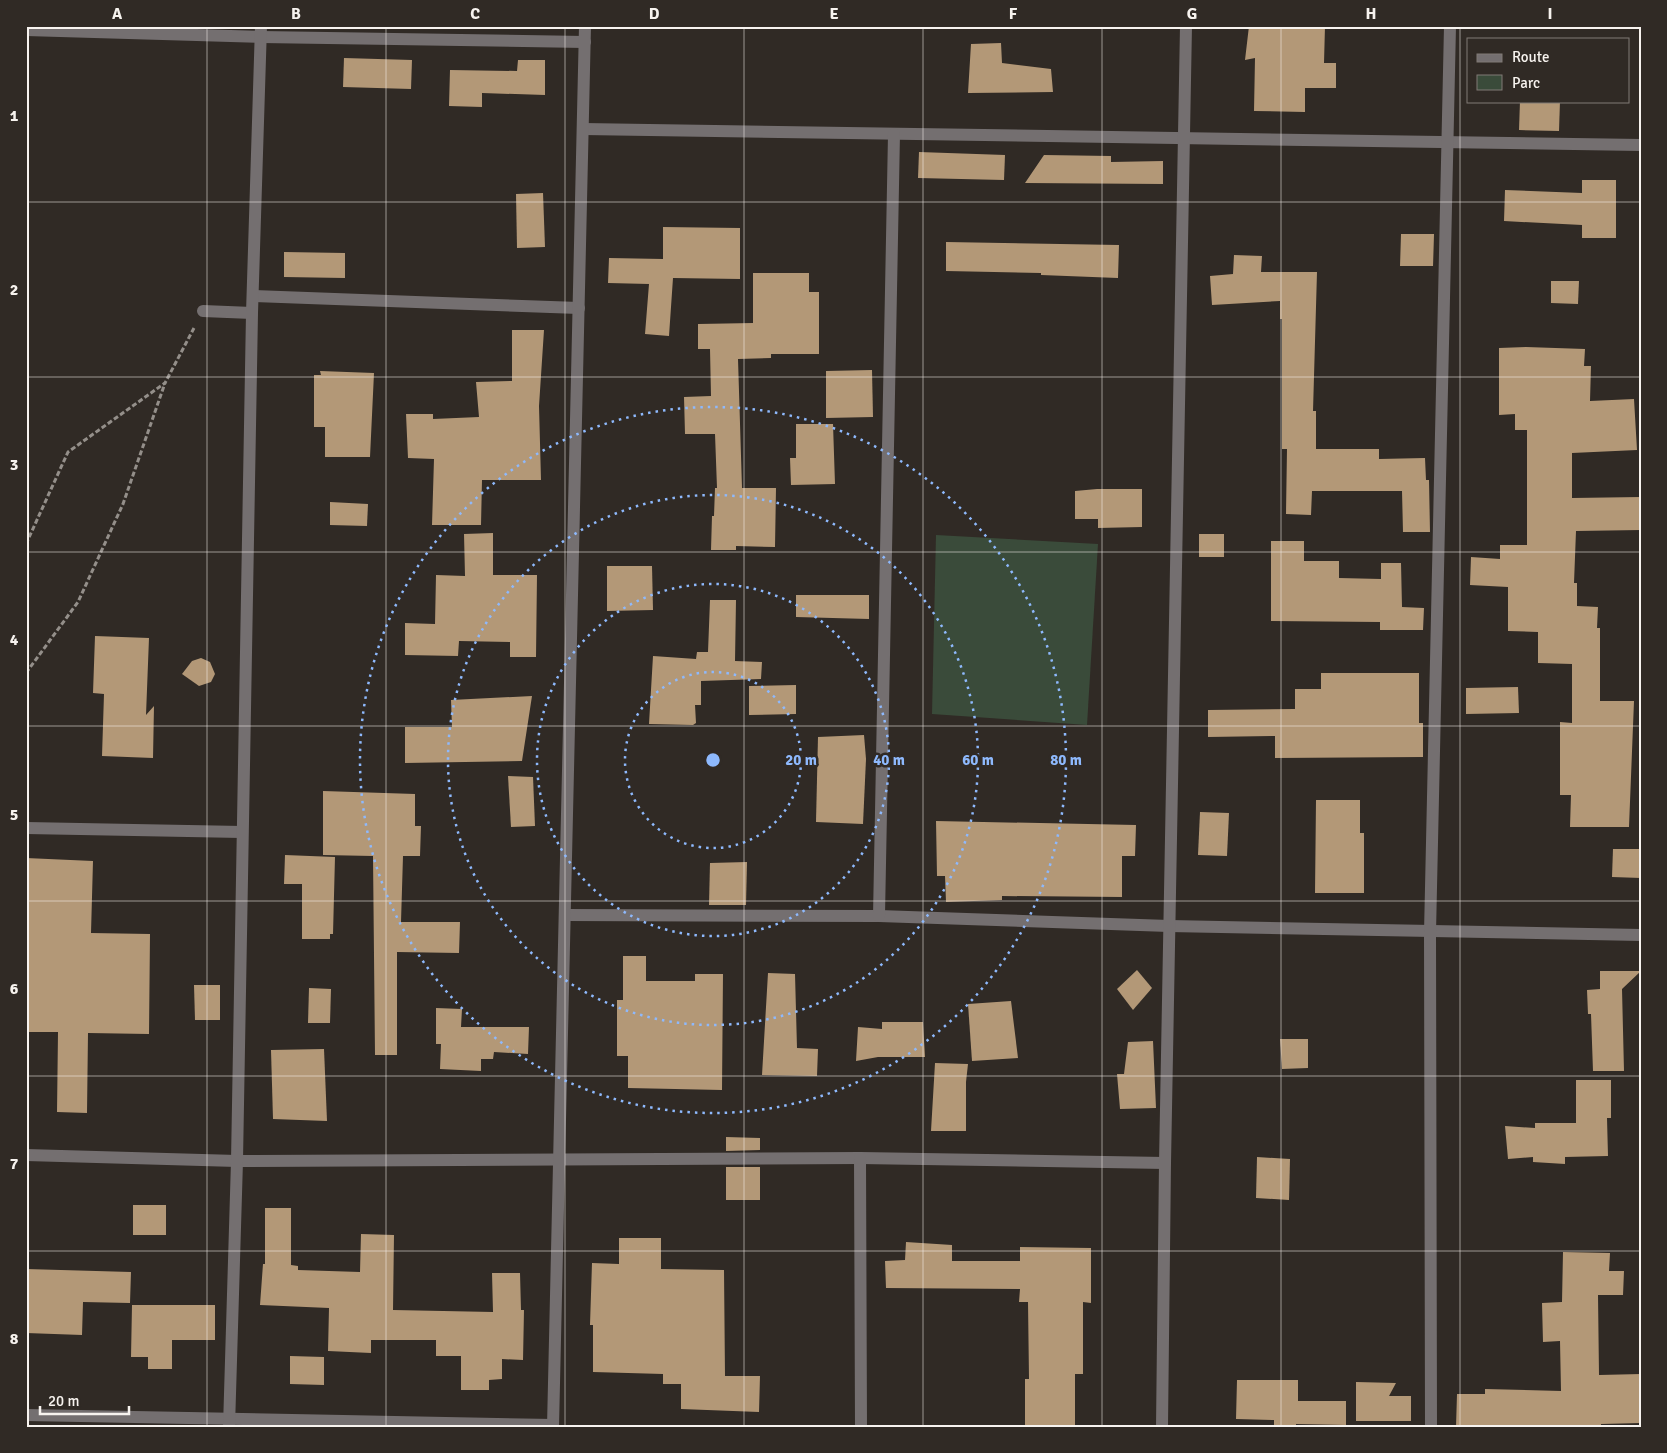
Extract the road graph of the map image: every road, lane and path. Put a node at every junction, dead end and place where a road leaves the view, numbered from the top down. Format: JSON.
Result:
{"nodes":[{"id":1,"x":585,"y":26,"type":"edge"},
{"id":2,"x":1186,"y":26,"type":"edge"},
{"id":3,"x":1450,"y":26,"type":"edge"},
{"id":4,"x":26,"y":30,"type":"edge"},
{"id":5,"x":261,"y":32,"type":"edge"},
{"id":6,"x":585,"y":42,"type":"junction"},
{"id":7,"x":583,"y":129,"type":"junction"},
{"id":8,"x":894,"y":134,"type":"junction"},
{"id":9,"x":1184,"y":138,"type":"junction"},
{"id":10,"x":1446,"y":142,"type":"junction"},
{"id":11,"x":1641,"y":145,"type":"edge"},
{"id":12,"x":253,"y":296,"type":"junction"},
{"id":13,"x":579,"y":308,"type":"junction"},
{"id":14,"x":203,"y":311,"type":"joint"},
{"id":15,"x":252,"y":313,"type":"junction"},
{"id":16,"x":165,"y":383,"type":"junction"},
{"id":17,"x":26,"y":544,"type":"edge"},
{"id":18,"x":26,"y":673,"type":"edge"},
{"id":19,"x":26,"y":828,"type":"edge"},
{"id":20,"x":242,"y":832,"type":"junction"},
{"id":21,"x":565,"y":915,"type":"junction"},
{"id":22,"x":879,"y":916,"type":"junction"},
{"id":23,"x":1169,"y":926,"type":"junction"},
{"id":24,"x":1430,"y":933,"type":"junction"},
{"id":25,"x":1641,"y":935,"type":"edge"},
{"id":26,"x":26,"y":1155,"type":"edge"},
{"id":27,"x":860,"y":1158,"type":"junction"},
{"id":28,"x":559,"y":1159,"type":"junction"},
{"id":29,"x":237,"y":1161,"type":"junction"},
{"id":30,"x":1165,"y":1164,"type":"junction"},
{"id":31,"x":26,"y":1415,"type":"edge"},
{"id":32,"x":229,"y":1423,"type":"edge"},
{"id":33,"x":553,"y":1426,"type":"edge"},
{"id":34,"x":861,"y":1427,"type":"edge"},
{"id":35,"x":1162,"y":1427,"type":"edge"},
{"id":36,"x":1431,"y":1427,"type":"edge"}],
"edges":[{"from":1,"to":6,"type":"street"},
{"from":2,"to":9,"type":"street"},
{"from":3,"to":10,"type":"street"},
{"from":4,"to":5,"type":"street"},
{"from":5,"to":6,"type":"street"},
{"from":5,"to":12,"type":"street"},
{"from":6,"to":7,"type":"street"},
{"from":7,"to":8,"type":"street"},
{"from":7,"to":13,"type":"street"},
{"from":8,"to":9,"type":"street"},
{"from":8,"to":22,"type":"street"},
{"from":9,"to":10,"type":"street"},
{"from":9,"to":23,"type":"street"},
{"from":10,"to":11,"type":"street"},
{"from":10,"to":24,"type":"street"},
{"from":12,"to":13,"type":"street"},
{"from":12,"to":15,"type":"street"},
{"from":13,"to":21,"type":"street"},
{"from":14,"to":15,"type":"street"},
{"from":14,"to":16,"type":"path"},
{"from":15,"to":20,"type":"street"},
{"from":16,"to":17,"type":"path"},
{"from":16,"to":18,"type":"path"},
{"from":19,"to":20,"type":"street"},
{"from":20,"to":29,"type":"street"},
{"from":21,"to":22,"type":"street"},
{"from":21,"to":28,"type":"street"},
{"from":22,"to":23,"type":"street"},
{"from":23,"to":24,"type":"street"},
{"from":23,"to":30,"type":"street"},
{"from":24,"to":25,"type":"street"},
{"from":24,"to":36,"type":"street"},
{"from":26,"to":29,"type":"street"},
{"from":27,"to":28,"type":"street"},
{"from":27,"to":30,"type":"street"},
{"from":27,"to":34,"type":"street"},
{"from":28,"to":29,"type":"street"},
{"from":28,"to":33,"type":"street"},
{"from":29,"to":32,"type":"street"},
{"from":30,"to":35,"type":"street"},
{"from":31,"to":32,"type":"street"},
{"from":32,"to":33,"type":"street"}]}
